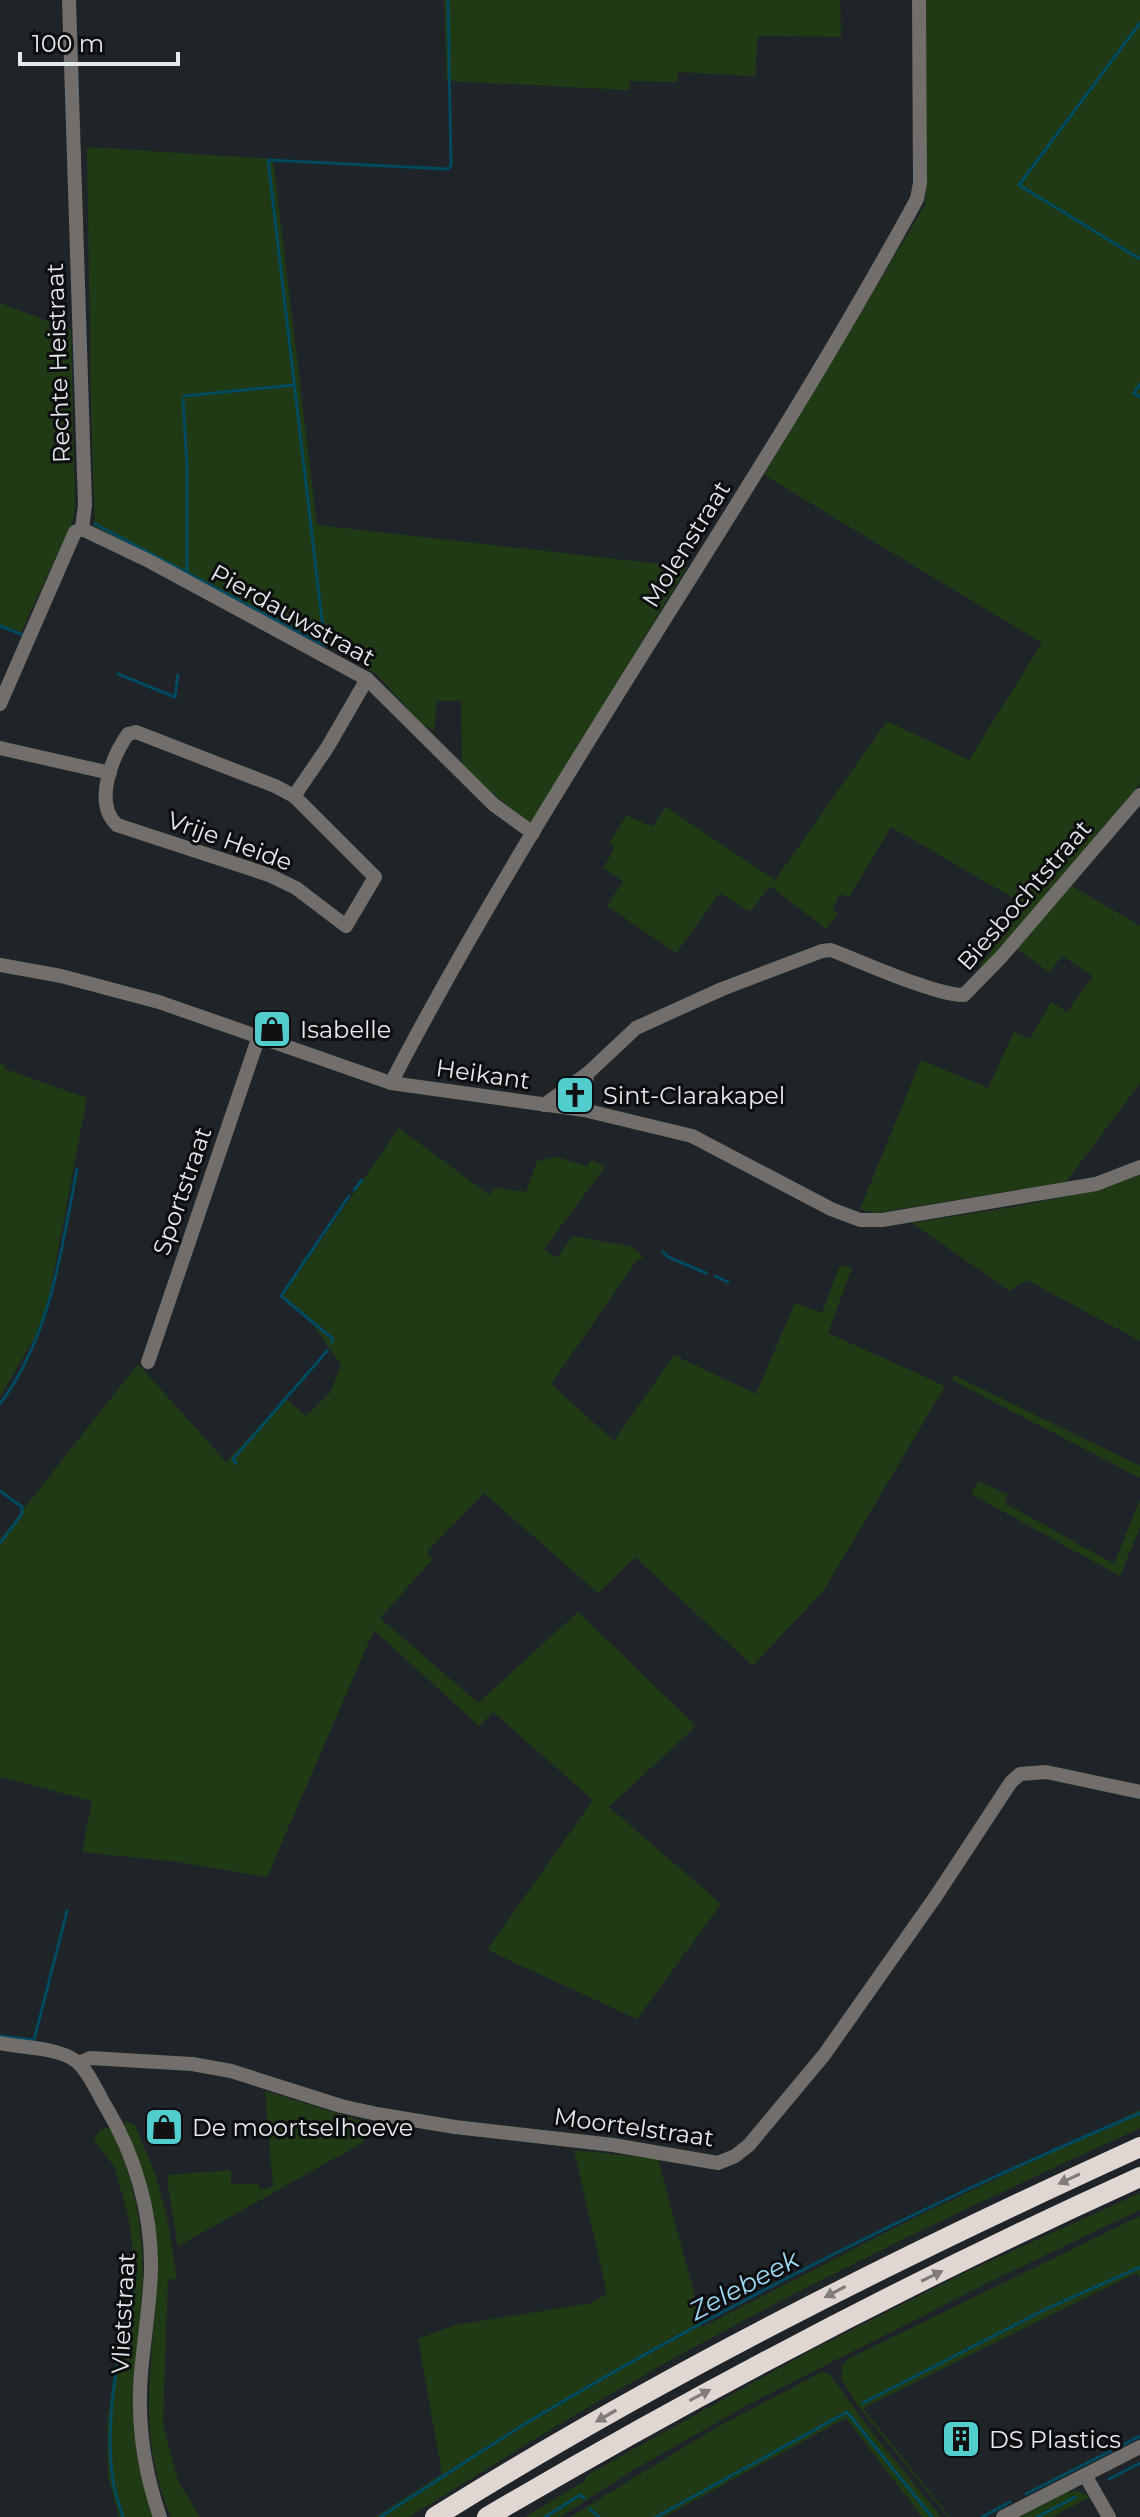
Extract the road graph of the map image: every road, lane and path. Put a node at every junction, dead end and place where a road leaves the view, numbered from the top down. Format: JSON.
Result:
{"nodes":[{"id":1,"x":69,"y":0,"type":"edge"},
{"id":2,"x":919,"y":0,"type":"edge"},
{"id":3,"x":82,"y":529,"type":"junction"},
{"id":4,"x":367,"y":679,"type":"junction"},
{"id":5,"x":0,"y":704,"type":"edge"},
{"id":6,"x":0,"y":748,"type":"edge"},
{"id":7,"x":110,"y":773,"type":"junction"},
{"id":8,"x":1140,"y":795,"type":"edge"},
{"id":9,"x":294,"y":796,"type":"junction"},
{"id":10,"x":533,"y":833,"type":"junction"},
{"id":11,"x":0,"y":965,"type":"edge"},
{"id":12,"x":259,"y":1036,"type":"junction"},
{"id":13,"x":587,"y":1074,"type":"junction"},
{"id":14,"x":391,"y":1083,"type":"junction"},
{"id":15,"x":544,"y":1105,"type":"junction"},
{"id":16,"x":584,"y":1110,"type":"junction"},
{"id":17,"x":1140,"y":1167,"type":"edge"},
{"id":18,"x":148,"y":1362,"type":"dead end"},
{"id":19,"x":1140,"y":1792,"type":"edge"},
{"id":20,"x":0,"y":2043,"type":"edge"},
{"id":21,"x":79,"y":2063,"type":"junction"},
{"id":22,"x":1140,"y":2147,"type":"edge"},
{"id":23,"x":1140,"y":2177,"type":"edge"},
{"id":24,"x":1140,"y":2447,"type":"edge"},
{"id":25,"x":1085,"y":2475,"type":"junction"},
{"id":26,"x":160,"y":2517,"type":"edge"},
{"id":27,"x":435,"y":2517,"type":"edge"},
{"id":28,"x":487,"y":2517,"type":"edge"},
{"id":29,"x":1003,"y":2517,"type":"edge"},
{"id":30,"x":1109,"y":2517,"type":"edge"}],
"edges":[{"from":1,"to":3,"type":"street","name":"Rechte Heistraat"},
{"from":2,"to":10,"type":"street","name":"Molenstraat"},
{"from":3,"to":4,"type":"street","name":"Pierdauwstraat"},
{"from":3,"to":5,"type":"street","name":"Rechte Heistraat"},
{"from":4,"to":9,"type":"street"},
{"from":4,"to":10,"type":"street","name":"Pierdauwstraat"},
{"from":6,"to":7,"type":"street"},
{"from":7,"to":9,"type":"street","name":"Vrije Heide"},
{"from":7,"to":9,"type":"street","name":"Vrije Heide"},
{"from":8,"to":13,"type":"street","name":"Biesbochtstraat"},
{"from":10,"to":14,"type":"street","name":"Molenstraat"},
{"from":11,"to":12,"type":"street","name":"Heikant"},
{"from":12,"to":14,"type":"street","name":"Heikant"},
{"from":12,"to":18,"type":"street","name":"Sportstraat"},
{"from":13,"to":15,"type":"street","name":"Biesbochtstraat"},
{"from":13,"to":16,"type":"street"},
{"from":14,"to":15,"type":"street","name":"Heikant"},
{"from":15,"to":16,"type":"street","name":"Heikant"},
{"from":16,"to":17,"type":"street","name":"Heikant"},
{"from":19,"to":21,"type":"street","name":"Moortelstraat"},
{"from":20,"to":21,"type":"street"},
{"from":21,"to":26,"type":"street","name":"Vlietstraat"},
{"from":22,"to":27,"type":"highway","one_way":true},
{"from":28,"to":23,"type":"highway","one_way":true},
{"from":24,"to":25,"type":"street"},
{"from":25,"to":29,"type":"street"},
{"from":25,"to":30,"type":"street"}]}
